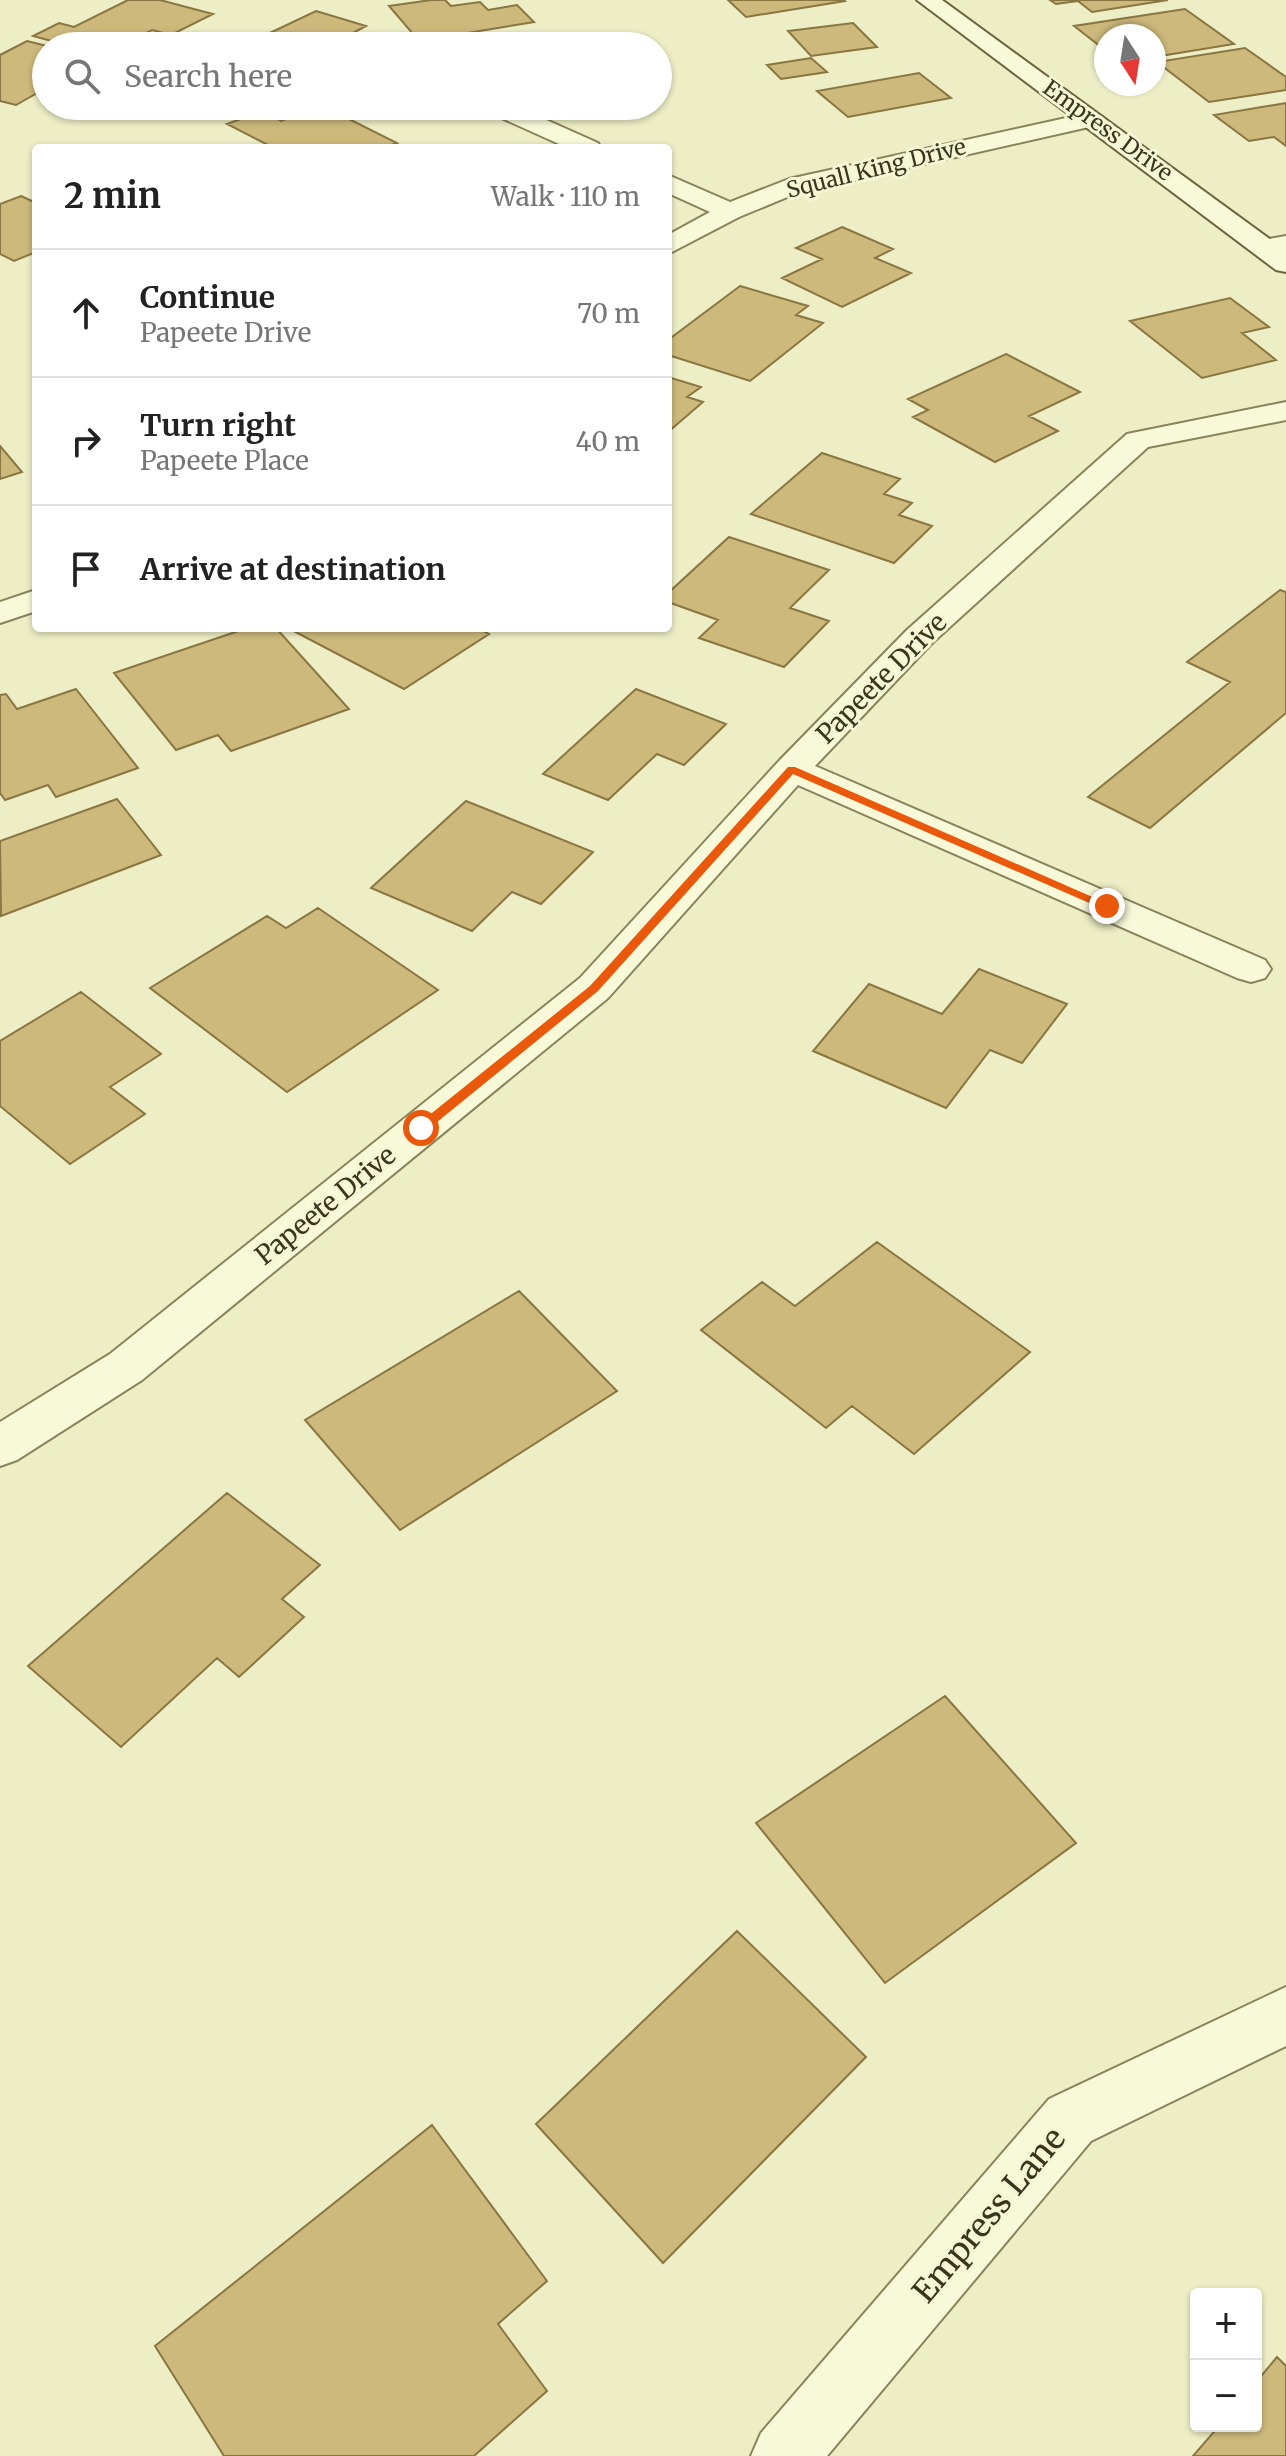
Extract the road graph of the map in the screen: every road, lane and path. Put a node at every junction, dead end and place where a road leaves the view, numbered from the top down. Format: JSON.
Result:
{"nodes":[{"id":1,"x":928,"y":0,"type":"edge"},
{"id":2,"x":1093,"y":119,"type":"junction"},
{"id":3,"x":526,"y":120,"type":"edge"},
{"id":4,"x":580,"y":144,"type":"edge"},
{"id":5,"x":672,"y":185,"type":"edge"},
{"id":6,"x":730,"y":211,"type":"junction"},
{"id":7,"x":672,"y":244,"type":"edge"},
{"id":8,"x":1280,"y":251,"type":"edge"},
{"id":9,"x":1286,"y":411,"type":"edge"},
{"id":10,"x":32,"y":601,"type":"edge"},
{"id":11,"x":0,"y":613,"type":"edge"},
{"id":12,"x":792,"y":769,"type":"junction"},
{"id":13,"x":1251,"y":969,"type":"dead end"},
{"id":14,"x":0,"y":1446,"type":"edge"},
{"id":15,"x":1286,"y":2016,"type":"edge"},
{"id":16,"x":784,"y":2456,"type":"edge"}],
"edges":[{"from":1,"to":2,"type":"street","name":"Empress Drive"},
{"from":2,"to":6,"type":"street","name":"Squall King Drive"},
{"from":2,"to":8,"type":"street","name":"Empress Drive"},
{"from":3,"to":4,"type":"street"},
{"from":5,"to":6,"type":"street"},
{"from":6,"to":7,"type":"street","name":"Squall King Drive"},
{"from":9,"to":12,"type":"street","name":"Papeete Drive"},
{"from":10,"to":11,"type":"street"},
{"from":12,"to":13,"type":"street"},
{"from":12,"to":14,"type":"street","name":"Papeete Drive"},
{"from":15,"to":16,"type":"street","name":"Empress Lane"}]}
